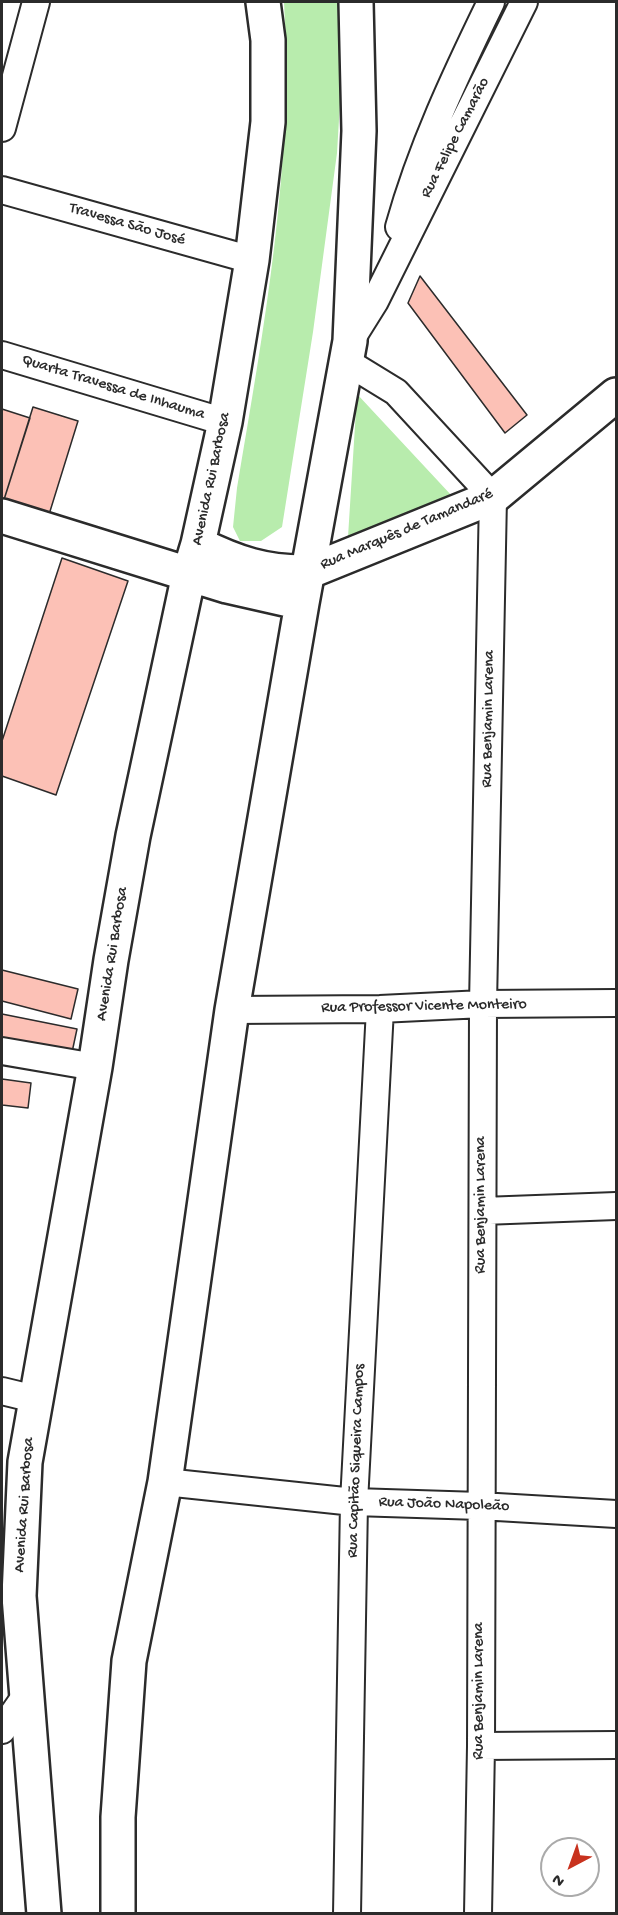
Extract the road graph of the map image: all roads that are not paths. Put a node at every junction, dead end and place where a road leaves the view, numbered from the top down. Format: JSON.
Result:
{"nodes":[{"id":1,"x":36,"y":2,"type":"edge"},
{"id":2,"x":263,"y":2,"type":"edge"},
{"id":3,"x":356,"y":2,"type":"edge"},
{"id":4,"x":490,"y":2,"type":"edge"},
{"id":5,"x":524,"y":2,"type":"edge"},
{"id":6,"x":2,"y":128,"type":"edge"},
{"id":7,"x":2,"y":190,"type":"edge"},
{"id":8,"x":252,"y":260,"type":"junction"},
{"id":9,"x":388,"y":274,"type":"junction"},
{"id":10,"x":348,"y":351,"type":"junction"},
{"id":11,"x":2,"y":355,"type":"edge"},
{"id":12,"x":614,"y":399,"type":"edge"},
{"id":13,"x":225,"y":422,"type":"junction"},
{"id":14,"x":493,"y":497,"type":"junction"},
{"id":15,"x":2,"y":516,"type":"edge"},
{"id":16,"x":194,"y":559,"type":"junction"},
{"id":17,"x":308,"y":572,"type":"junction"},
{"id":18,"x":302,"y":603,"type":"junction"},
{"id":19,"x":483,"y":1004,"type":"junction"},
{"id":20,"x":616,"y":1004,"type":"edge"},
{"id":21,"x":380,"y":1009,"type":"junction"},
{"id":22,"x":232,"y":1010,"type":"junction"},
{"id":23,"x":2,"y":1051,"type":"edge"},
{"id":24,"x":95,"y":1067,"type":"junction"},
{"id":25,"x":616,"y":1206,"type":"edge"},
{"id":26,"x":483,"y":1211,"type":"junction"},
{"id":27,"x":2,"y":1391,"type":"edge"},
{"id":28,"x":35,"y":1399,"type":"junction"},
{"id":29,"x":165,"y":1482,"type":"junction"},
{"id":30,"x":354,"y":1502,"type":"junction"},
{"id":31,"x":480,"y":1506,"type":"junction"},
{"id":32,"x":616,"y":1514,"type":"edge"},
{"id":33,"x":27,"y":1694,"type":"junction"},
{"id":34,"x":2,"y":1730,"type":"edge"},
{"id":35,"x":616,"y":1745,"type":"edge"},
{"id":36,"x":481,"y":1746,"type":"junction"},
{"id":37,"x":44,"y":1914,"type":"edge"},
{"id":38,"x":118,"y":1914,"type":"edge"},
{"id":39,"x":347,"y":1914,"type":"edge"},
{"id":40,"x":478,"y":1914,"type":"edge"}],
"edges":[{"from":1,"to":6,"type":"street"},
{"from":2,"to":8,"type":"main road","name":"Avenida Rui Barbosa"},
{"from":3,"to":10,"type":"main road"},
{"from":4,"to":9,"type":"street","name":"Rua Felipe Camarão"},
{"from":5,"to":9,"type":"street","name":"Rua Felipe Camarão"},
{"from":7,"to":8,"type":"street","name":"Travessa São José"},
{"from":8,"to":13,"type":"main road","name":"Avenida Rui Barbosa"},
{"from":9,"to":10,"type":"street","name":"Rua Felipe Camarão"},
{"from":10,"to":14,"type":"street"},
{"from":10,"to":17,"type":"main road"},
{"from":11,"to":13,"type":"street","name":"Quarta Travessa de Inhauma"},
{"from":12,"to":14,"type":"main road","name":"Rua Marquês de Tamandaré"},
{"from":13,"to":16,"type":"main road","name":"Avenida Rui Barbosa"},
{"from":14,"to":17,"type":"main road","name":"Rua Marquês de Tamandaré"},
{"from":14,"to":19,"type":"street","name":"Rua Benjamin Larena"},
{"from":15,"to":16,"type":"main road"},
{"from":16,"to":17,"type":"main road"},
{"from":16,"to":18,"type":"main road"},
{"from":16,"to":24,"type":"main road","name":"Avenida Rui Barbosa"},
{"from":17,"to":18,"type":"main road"},
{"from":18,"to":22,"type":"main road"},
{"from":19,"to":20,"type":"street","name":"Rua Professor Vicente Monteiro"},
{"from":19,"to":21,"type":"street","name":"Rua Professor Vicente Monteiro"},
{"from":19,"to":26,"type":"street","name":"Rua Benjamin Larena"},
{"from":21,"to":22,"type":"street","name":"Rua Professor Vicente Monteiro"},
{"from":21,"to":30,"type":"street","name":"Rua Capitão Siqueira Campos"},
{"from":22,"to":29,"type":"main road"},
{"from":23,"to":24,"type":"street"},
{"from":24,"to":28,"type":"main road","name":"Avenida Rui Barbosa"},
{"from":25,"to":26,"type":"street"},
{"from":26,"to":31,"type":"street","name":"Rua Benjamin Larena"},
{"from":27,"to":28,"type":"street"},
{"from":28,"to":33,"type":"main road","name":"Avenida Rui Barbosa"},
{"from":29,"to":30,"type":"street","name":"Rua João Napoleão"},
{"from":29,"to":38,"type":"main road"},
{"from":30,"to":31,"type":"street","name":"Rua João Napoleão"},
{"from":30,"to":39,"type":"street","name":"Rua Capitão Siqueira Campos"},
{"from":31,"to":32,"type":"street","name":"Rua João Napoleão"},
{"from":31,"to":36,"type":"street","name":"Rua Benjamin Larena"},
{"from":33,"to":34,"type":"street"},
{"from":33,"to":37,"type":"main road","name":"Avenida Rui Barbosa"},
{"from":35,"to":36,"type":"street"},
{"from":36,"to":40,"type":"street","name":"Rua Benjamin Larena"}]}
